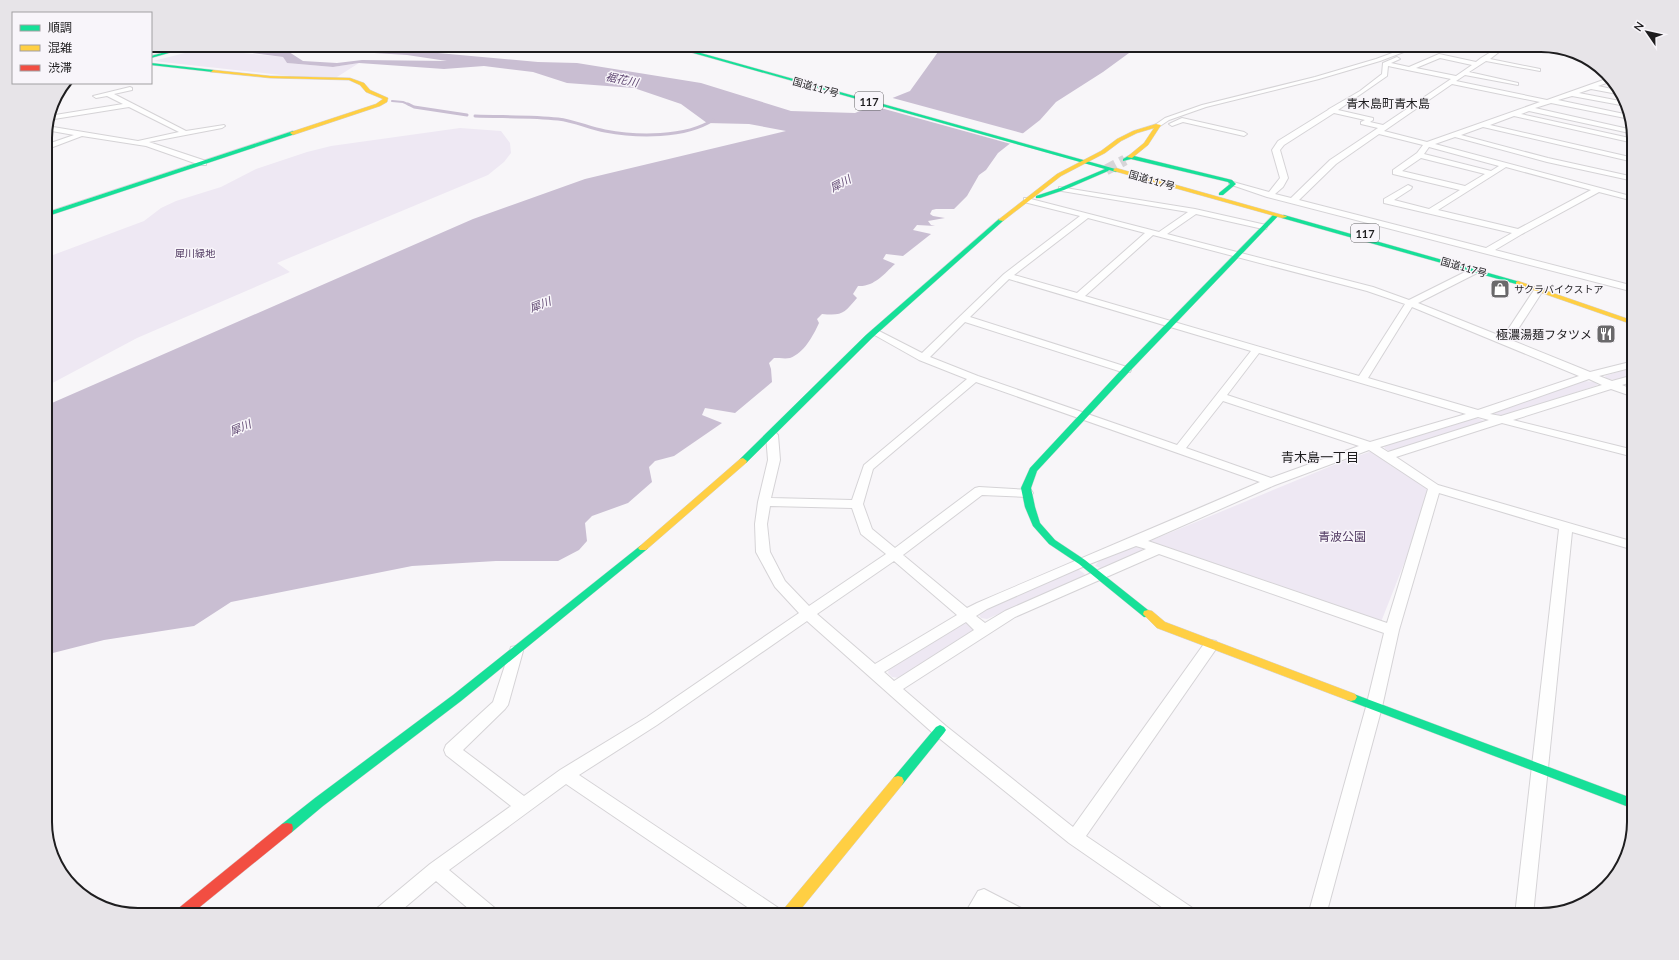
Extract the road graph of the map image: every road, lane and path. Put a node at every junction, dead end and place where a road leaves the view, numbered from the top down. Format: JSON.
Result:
{"nodes":[{"id":1,"x":169,"y":52,"type":"edge"},
{"id":2,"x":693,"y":52,"type":"edge"},
{"id":3,"x":709,"y":52,"type":"edge"},
{"id":4,"x":1400,"y":52,"type":"edge"},
{"id":5,"x":1412,"y":52,"type":"edge"},
{"id":6,"x":1495,"y":52,"type":"edge"},
{"id":7,"x":152,"y":57,"type":"edge"},
{"id":8,"x":1483,"y":59,"type":"junction"},
{"id":9,"x":152,"y":64,"type":"edge"},
{"id":10,"x":1385,"y":64,"type":"junction"},
{"id":11,"x":1476,"y":64,"type":"junction"},
{"id":12,"x":1410,"y":69,"type":"junction"},
{"id":13,"x":1538,"y":70,"type":"dead end"},
{"id":14,"x":1463,"y":73,"type":"junction"},
{"id":15,"x":1453,"y":80,"type":"junction"},
{"id":16,"x":1606,"y":81,"type":"edge"},
{"id":17,"x":1516,"y":84,"type":"dead end"},
{"id":18,"x":1590,"y":87,"type":"junction"},
{"id":19,"x":130,"y":89,"type":"dead end"},
{"id":20,"x":1613,"y":91,"type":"edge"},
{"id":21,"x":108,"y":94,"type":"junction"},
{"id":22,"x":1572,"y":94,"type":"junction"},
{"id":23,"x":96,"y":96,"type":"dead end"},
{"id":24,"x":1548,"y":101,"type":"junction"},
{"id":25,"x":1619,"y":103,"type":"edge"},
{"id":26,"x":130,"y":105,"type":"junction"},
{"id":27,"x":1529,"y":109,"type":"junction"},
{"id":28,"x":1331,"y":110,"type":"junction"},
{"id":29,"x":1513,"y":114,"type":"junction"},
{"id":30,"x":1624,"y":116,"type":"edge"},
{"id":31,"x":55,"y":117,"type":"edge"},
{"id":32,"x":1483,"y":125,"type":"junction"},
{"id":33,"x":222,"y":126,"type":"dead end"},
{"id":34,"x":1156,"y":128,"type":"junction"},
{"id":35,"x":52,"y":129,"type":"edge"},
{"id":36,"x":1380,"y":129,"type":"junction"},
{"id":37,"x":1627,"y":130,"type":"edge"},
{"id":38,"x":185,"y":133,"type":"junction"},
{"id":39,"x":81,"y":134,"type":"junction"},
{"id":40,"x":1244,"y":134,"type":"dead end"},
{"id":41,"x":1455,"y":135,"type":"junction"},
{"id":42,"x":1627,"y":139,"type":"edge"},
{"id":43,"x":140,"y":142,"type":"junction"},
{"id":44,"x":1428,"y":144,"type":"junction"},
{"id":45,"x":52,"y":145,"type":"edge"},
{"id":46,"x":1076,"y":155,"type":"junction"},
{"id":47,"x":1420,"y":155,"type":"junction"},
{"id":48,"x":1093,"y":157,"type":"junction"},
{"id":49,"x":1627,"y":158,"type":"edge"},
{"id":50,"x":1084,"y":161,"type":"junction"},
{"id":51,"x":202,"y":163,"type":"junction"},
{"id":52,"x":1505,"y":165,"type":"junction"},
{"id":53,"x":1106,"y":170,"type":"tunnel mouth"},
{"id":54,"x":1492,"y":172,"type":"junction"},
{"id":55,"x":1627,"y":177,"type":"edge"},
{"id":56,"x":1233,"y":184,"type":"junction"},
{"id":57,"x":1408,"y":187,"type":"dead end"},
{"id":58,"x":1062,"y":189,"type":"junction"},
{"id":59,"x":1466,"y":189,"type":"junction"},
{"id":60,"x":1597,"y":190,"type":"junction"},
{"id":61,"x":1220,"y":194,"type":"junction"},
{"id":62,"x":1270,"y":195,"type":"junction"},
{"id":63,"x":1627,"y":197,"type":"edge"},
{"id":64,"x":1027,"y":200,"type":"junction"},
{"id":65,"x":1293,"y":201,"type":"junction"},
{"id":66,"x":1195,"y":211,"type":"junction"},
{"id":67,"x":1431,"y":211,"type":"junction"},
{"id":68,"x":52,"y":213,"type":"edge"},
{"id":69,"x":1276,"y":214,"type":"junction"},
{"id":70,"x":1086,"y":216,"type":"junction"},
{"id":71,"x":1263,"y":227,"type":"junction"},
{"id":72,"x":1519,"y":232,"type":"junction"},
{"id":73,"x":1154,"y":234,"type":"junction"},
{"id":74,"x":1488,"y":251,"type":"junction"},
{"id":75,"x":1236,"y":254,"type":"junction"},
{"id":76,"x":1476,"y":270,"type":"junction"},
{"id":77,"x":1007,"y":276,"type":"junction"},
{"id":78,"x":1627,"y":287,"type":"edge"},
{"id":79,"x":1539,"y":289,"type":"junction"},
{"id":80,"x":1078,"y":296,"type":"junction"},
{"id":81,"x":1410,"y":303,"type":"junction"},
{"id":82,"x":1627,"y":313,"type":"edge"},
{"id":83,"x":965,"y":319,"type":"junction"},
{"id":84,"x":1627,"y":320,"type":"edge"},
{"id":85,"x":1171,"y":324,"type":"junction"},
{"id":86,"x":876,"y":333,"type":"junction"},
{"id":87,"x":1505,"y":342,"type":"junction"},
{"id":88,"x":1257,"y":349,"type":"junction"},
{"id":89,"x":923,"y":358,"type":"junction"},
{"id":90,"x":1627,"y":366,"type":"edge"},
{"id":91,"x":1126,"y":370,"type":"junction"},
{"id":92,"x":1590,"y":375,"type":"junction"},
{"id":93,"x":974,"y":378,"type":"junction"},
{"id":94,"x":1362,"y":380,"type":"junction"},
{"id":95,"x":1627,"y":380,"type":"edge"},
{"id":96,"x":1613,"y":384,"type":"junction"},
{"id":97,"x":1627,"y":391,"type":"edge"},
{"id":98,"x":1220,"y":396,"type":"junction"},
{"id":99,"x":1478,"y":414,"type":"junction"},
{"id":100,"x":1082,"y":416,"type":"junction"},
{"id":101,"x":1502,"y":420,"type":"junction"},
{"id":102,"x":772,"y":435,"type":"junction"},
{"id":103,"x":1370,"y":446,"type":"junction"},
{"id":104,"x":1179,"y":450,"type":"junction"},
{"id":105,"x":1627,"y":452,"type":"edge"},
{"id":106,"x":1387,"y":456,"type":"junction"},
{"id":107,"x":1271,"y":482,"type":"junction"},
{"id":108,"x":1434,"y":488,"type":"junction"},
{"id":109,"x":1027,"y":493,"type":"junction"},
{"id":110,"x":764,"y":502,"type":"junction"},
{"id":111,"x":857,"y":504,"type":"junction"},
{"id":112,"x":1566,"y":526,"type":"junction"},
{"id":113,"x":1136,"y":541,"type":"junction"},
{"id":114,"x":1627,"y":544,"type":"edge"},
{"id":115,"x":1158,"y":549,"type":"junction"},
{"id":116,"x":894,"y":555,"type":"junction"},
{"id":117,"x":1082,"y":562,"type":"junction"},
{"id":118,"x":1099,"y":576,"type":"junction"},
{"id":119,"x":807,"y":613,"type":"junction"},
{"id":120,"x":966,"y":616,"type":"junction"},
{"id":121,"x":984,"y":630,"type":"junction"},
{"id":122,"x":1392,"y":630,"type":"junction"},
{"id":123,"x":1211,"y":645,"type":"junction"},
{"id":124,"x":516,"y":651,"type":"junction"},
{"id":125,"x":872,"y":672,"type":"junction"},
{"id":126,"x":892,"y":688,"type":"junction"},
{"id":127,"x":1374,"y":706,"type":"junction"},
{"id":128,"x":940,"y":730,"type":"junction"},
{"id":129,"x":1541,"y":768,"type":"junction"},
{"id":130,"x":566,"y":775,"type":"junction"},
{"id":131,"x":1627,"y":801,"type":"edge"},
{"id":132,"x":524,"y":806,"type":"junction"},
{"id":133,"x":1075,"y":838,"type":"junction"},
{"id":134,"x":436,"y":870,"type":"junction"},
{"id":135,"x":189,"y":908,"type":"edge"},
{"id":136,"x":390,"y":908,"type":"edge"},
{"id":137,"x":482,"y":908,"type":"edge"},
{"id":138,"x":764,"y":908,"type":"edge"},
{"id":139,"x":793,"y":908,"type":"edge"},
{"id":140,"x":977,"y":908,"type":"edge"},
{"id":141,"x":1005,"y":908,"type":"edge"},
{"id":142,"x":1178,"y":908,"type":"edge"},
{"id":143,"x":1319,"y":908,"type":"edge"},
{"id":144,"x":1525,"y":908,"type":"edge"}],
"edges":[{"from":1,"to":7,"type":"main road"},
{"from":2,"to":46,"type":"main road","name":"国道117号","number":"117"},
{"from":3,"to":46,"type":"main road","name":"国道117号","number":"117"},
{"from":4,"to":34,"type":"street"},
{"from":5,"to":10,"type":"street"},
{"from":6,"to":8,"type":"street"},
{"from":8,"to":11,"type":"street"},
{"from":8,"to":13,"type":"street"},
{"from":9,"to":51,"type":"main road"},
{"from":10,"to":12,"type":"street"},
{"from":10,"to":28,"type":"street"},
{"from":11,"to":12,"type":"street"},
{"from":11,"to":14,"type":"street"},
{"from":12,"to":15,"type":"street"},
{"from":14,"to":15,"type":"street"},
{"from":14,"to":17,"type":"street"},
{"from":15,"to":24,"type":"street"},
{"from":15,"to":36,"type":"street"},
{"from":16,"to":18,"type":"street"},
{"from":18,"to":20,"type":"street"},
{"from":18,"to":22,"type":"street"},
{"from":19,"to":21,"type":"street"},
{"from":21,"to":23,"type":"street"},
{"from":21,"to":26,"type":"street"},
{"from":22,"to":24,"type":"street"},
{"from":22,"to":25,"type":"street"},
{"from":24,"to":27,"type":"street"},
{"from":24,"to":30,"type":"street"},
{"from":26,"to":31,"type":"street"},
{"from":26,"to":38,"type":"street"},
{"from":27,"to":29,"type":"street"},
{"from":27,"to":37,"type":"street"},
{"from":28,"to":36,"type":"street"},
{"from":28,"to":62,"type":"street"},
{"from":29,"to":32,"type":"street"},
{"from":29,"to":42,"type":"street"},
{"from":32,"to":41,"type":"street"},
{"from":32,"to":49,"type":"street"},
{"from":33,"to":38,"type":"street"},
{"from":34,"to":40,"type":"street"},
{"from":34,"to":48,"type":"main road"},
{"from":34,"to":56,"type":"main road"},
{"from":35,"to":39,"type":"street"},
{"from":36,"to":44,"type":"street"},
{"from":36,"to":65,"type":"street"},
{"from":38,"to":43,"type":"street"},
{"from":39,"to":43,"type":"street"},
{"from":39,"to":45,"type":"street"},
{"from":41,"to":44,"type":"street"},
{"from":41,"to":55,"type":"street"},
{"from":43,"to":51,"type":"street"},
{"from":44,"to":47,"type":"street"},
{"from":44,"to":52,"type":"street"},
{"from":46,"to":48,"type":"main road","name":"国道117号","number":"117"},
{"from":46,"to":50,"type":"main road","name":"国道117号","number":"117"},
{"from":47,"to":54,"type":"street"},
{"from":47,"to":59,"type":"street"},
{"from":48,"to":50,"type":"main road"},
{"from":48,"to":61,"type":"main road","name":"国道117号","number":"117"},
{"from":50,"to":64,"type":"main road"},
{"from":50,"to":69,"type":"main road","name":"国道117号","number":"117"},
{"from":51,"to":68,"type":"main road"},
{"from":52,"to":54,"type":"street"},
{"from":52,"to":60,"type":"street"},
{"from":53,"to":58,"type":"main road"},
{"from":54,"to":59,"type":"street"},
{"from":56,"to":61,"type":"main road"},
{"from":56,"to":62,"type":"street"},
{"from":57,"to":67,"type":"street"},
{"from":58,"to":64,"type":"main road"},
{"from":58,"to":66,"type":"street"},
{"from":59,"to":67,"type":"street"},
{"from":60,"to":63,"type":"street"},
{"from":60,"to":72,"type":"street"},
{"from":61,"to":82,"type":"main road","name":"国道117号","number":"117"},
{"from":62,"to":65,"type":"street"},
{"from":64,"to":70,"type":"street"},
{"from":64,"to":86,"type":"main road"},
{"from":65,"to":74,"type":"street"},
{"from":66,"to":71,"type":"street"},
{"from":66,"to":73,"type":"street"},
{"from":67,"to":72,"type":"street"},
{"from":69,"to":71,"type":"main road"},
{"from":69,"to":76,"type":"main road","name":"国道117号","number":"117"},
{"from":70,"to":73,"type":"street"},
{"from":70,"to":77,"type":"street"},
{"from":71,"to":75,"type":"main road"},
{"from":72,"to":74,"type":"street"},
{"from":73,"to":75,"type":"street"},
{"from":73,"to":80,"type":"street"},
{"from":74,"to":78,"type":"street"},
{"from":75,"to":81,"type":"street"},
{"from":75,"to":85,"type":"main road"},
{"from":76,"to":79,"type":"main road","name":"国道117号","number":"117"},
{"from":76,"to":81,"type":"street"},
{"from":77,"to":80,"type":"street"},
{"from":77,"to":83,"type":"street"},
{"from":79,"to":84,"type":"main road","name":"国道117号","number":"117"},
{"from":79,"to":87,"type":"street"},
{"from":80,"to":85,"type":"street"},
{"from":81,"to":87,"type":"street"},
{"from":81,"to":94,"type":"street"},
{"from":83,"to":89,"type":"street"},
{"from":83,"to":91,"type":"street"},
{"from":85,"to":88,"type":"street"},
{"from":85,"to":91,"type":"main road"},
{"from":86,"to":89,"type":"street"},
{"from":86,"to":102,"type":"main road"},
{"from":87,"to":92,"type":"street"},
{"from":88,"to":94,"type":"street"},
{"from":88,"to":98,"type":"street"},
{"from":89,"to":93,"type":"street"},
{"from":90,"to":92,"type":"street"},
{"from":91,"to":100,"type":"main road"},
{"from":92,"to":96,"type":"street"},
{"from":92,"to":99,"type":"street"},
{"from":93,"to":100,"type":"street"},
{"from":93,"to":111,"type":"street"},
{"from":94,"to":99,"type":"street"},
{"from":95,"to":96,"type":"street"},
{"from":96,"to":97,"type":"street"},
{"from":96,"to":101,"type":"street"},
{"from":98,"to":103,"type":"street"},
{"from":98,"to":104,"type":"street"},
{"from":99,"to":101,"type":"street"},
{"from":99,"to":103,"type":"street"},
{"from":100,"to":104,"type":"street"},
{"from":100,"to":109,"type":"main road"},
{"from":101,"to":105,"type":"street"},
{"from":101,"to":106,"type":"street"},
{"from":102,"to":110,"type":"street"},
{"from":102,"to":124,"type":"main road"},
{"from":103,"to":106,"type":"street"},
{"from":103,"to":107,"type":"street"},
{"from":104,"to":107,"type":"street"},
{"from":106,"to":108,"type":"street"},
{"from":107,"to":113,"type":"street"},
{"from":108,"to":112,"type":"street"},
{"from":108,"to":122,"type":"street"},
{"from":109,"to":116,"type":"street"},
{"from":109,"to":117,"type":"main road"},
{"from":110,"to":111,"type":"street"},
{"from":110,"to":119,"type":"street"},
{"from":111,"to":116,"type":"street"},
{"from":112,"to":114,"type":"street"},
{"from":112,"to":129,"type":"street"},
{"from":113,"to":115,"type":"street"},
{"from":113,"to":117,"type":"street"},
{"from":115,"to":118,"type":"street"},
{"from":115,"to":122,"type":"street"},
{"from":116,"to":119,"type":"street"},
{"from":116,"to":120,"type":"street"},
{"from":117,"to":118,"type":"main road"},
{"from":117,"to":120,"type":"street"},
{"from":118,"to":121,"type":"street"},
{"from":118,"to":123,"type":"main road"},
{"from":119,"to":125,"type":"street"},
{"from":119,"to":130,"type":"street"},
{"from":120,"to":121,"type":"street"},
{"from":120,"to":125,"type":"street"},
{"from":121,"to":126,"type":"street"},
{"from":122,"to":127,"type":"street"},
{"from":123,"to":127,"type":"main road"},
{"from":123,"to":133,"type":"street"},
{"from":124,"to":132,"type":"street"},
{"from":124,"to":135,"type":"main road"},
{"from":125,"to":126,"type":"street"},
{"from":126,"to":128,"type":"street"},
{"from":127,"to":129,"type":"main road"},
{"from":127,"to":143,"type":"street"},
{"from":128,"to":133,"type":"street"},
{"from":128,"to":139,"type":"main road"},
{"from":129,"to":131,"type":"main road"},
{"from":129,"to":144,"type":"street"},
{"from":130,"to":132,"type":"street"},
{"from":130,"to":138,"type":"street"},
{"from":132,"to":134,"type":"street"},
{"from":133,"to":142,"type":"street"},
{"from":134,"to":136,"type":"street"},
{"from":134,"to":137,"type":"street"},
{"from":140,"to":141,"type":"street"}]}
